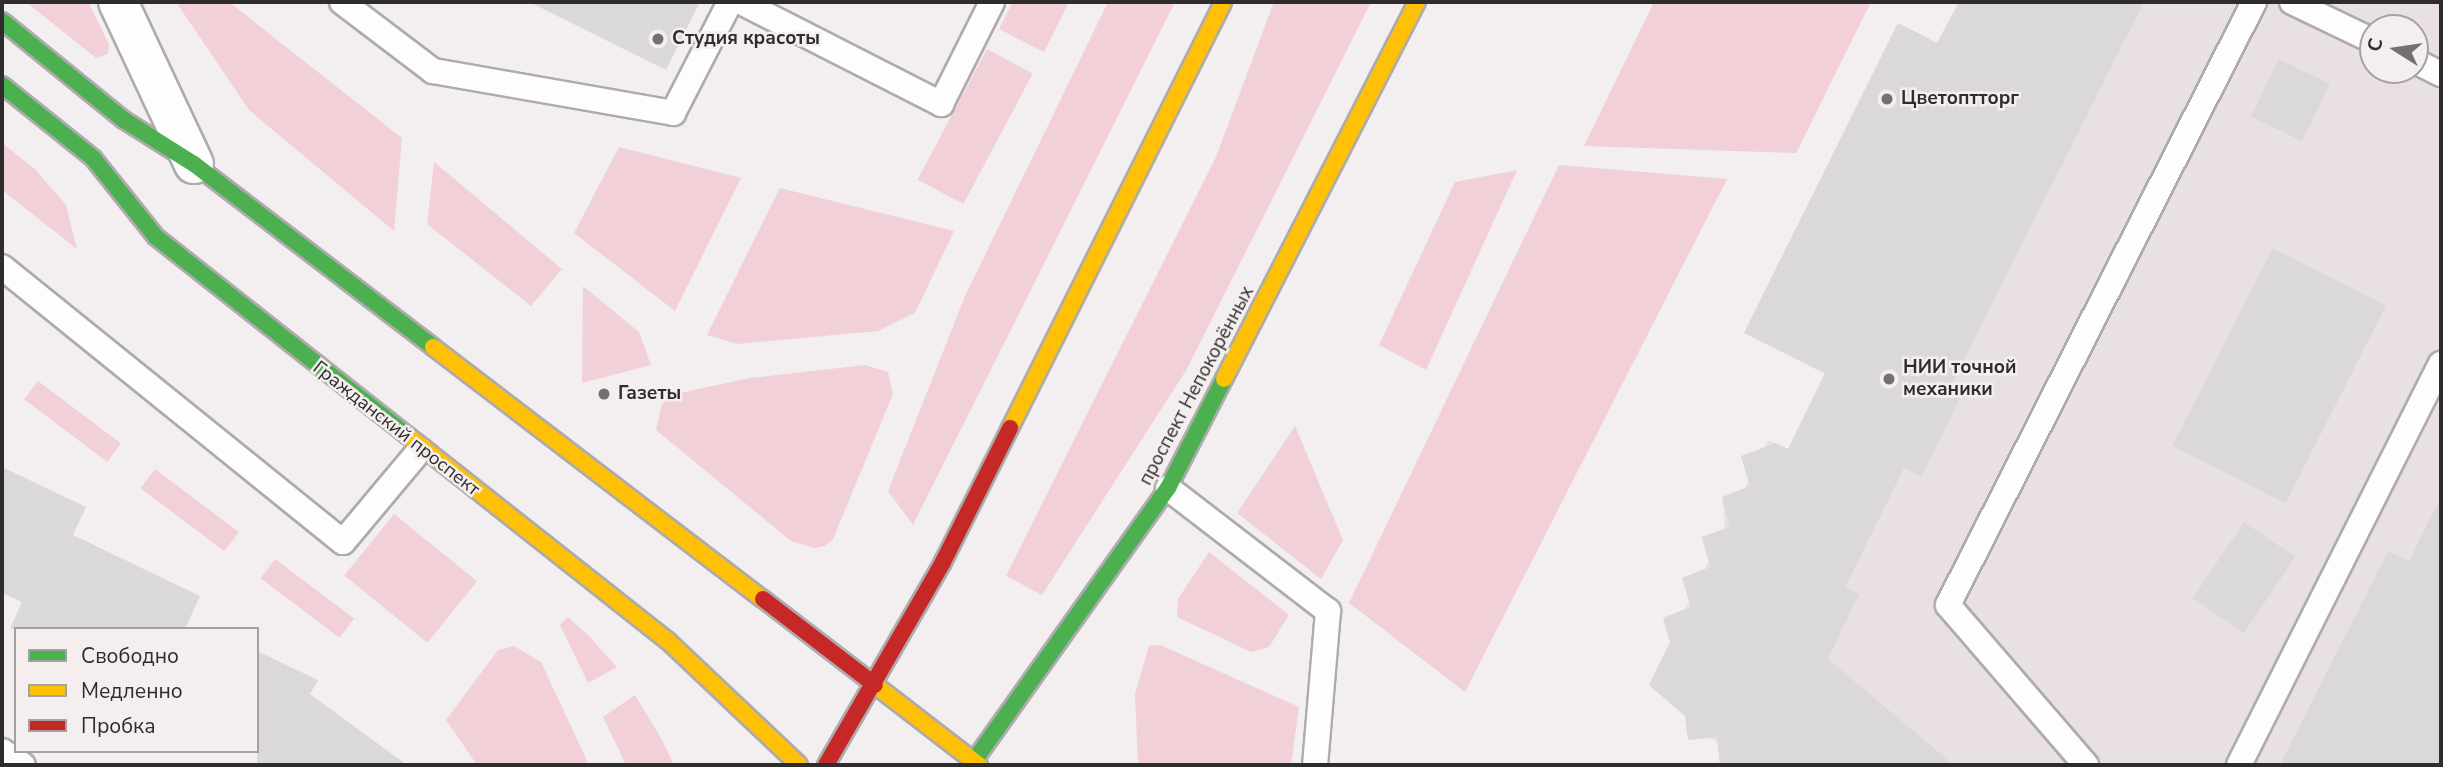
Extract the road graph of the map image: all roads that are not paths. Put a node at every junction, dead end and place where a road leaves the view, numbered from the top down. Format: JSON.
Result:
{"nodes":[{"id":1,"x":118,"y":2,"type":"edge"},
{"id":2,"x":342,"y":2,"type":"edge"},
{"id":3,"x":730,"y":2,"type":"edge"},
{"id":4,"x":741,"y":2,"type":"edge"},
{"id":5,"x":992,"y":2,"type":"edge"},
{"id":6,"x":1223,"y":2,"type":"edge"},
{"id":7,"x":1417,"y":2,"type":"edge"},
{"id":8,"x":2254,"y":2,"type":"edge"},
{"id":9,"x":2292,"y":2,"type":"edge"},
{"id":10,"x":2,"y":20,"type":"edge"},
{"id":11,"x":2359,"y":34,"type":"edge"},
{"id":12,"x":2,"y":85,"type":"edge"},
{"id":13,"x":194,"y":164,"type":"junction"},
{"id":14,"x":2,"y":267,"type":"edge"},
{"id":15,"x":2441,"y":364,"type":"edge"},
{"id":16,"x":420,"y":450,"type":"junction"},
{"id":17,"x":1168,"y":488,"type":"junction"},
{"id":18,"x":875,"y":685,"type":"junction"},
{"id":19,"x":2,"y":751,"type":"edge"},
{"id":20,"x":975,"y":764,"type":"edge"},
{"id":21,"x":23,"y":765,"type":"edge"},
{"id":22,"x":799,"y":765,"type":"edge"},
{"id":23,"x":826,"y":765,"type":"edge"},
{"id":24,"x":1315,"y":765,"type":"edge"},
{"id":25,"x":2086,"y":765,"type":"edge"},
{"id":26,"x":2239,"y":765,"type":"edge"}],
"edges":[{"from":1,"to":13,"type":"street"},
{"from":2,"to":3,"type":"lane"},
{"from":4,"to":5,"type":"lane"},
{"from":6,"to":18,"type":"main road"},
{"from":7,"to":17,"type":"main road","name":"проспект Непокорённых"},
{"from":8,"to":25,"type":"lane"},
{"from":9,"to":11,"type":"lane"},
{"from":10,"to":13,"type":"main road"},
{"from":12,"to":16,"type":"main road","name":"Гражданский проспект"},
{"from":13,"to":18,"type":"main road"},
{"from":14,"to":16,"type":"lane"},
{"from":15,"to":26,"type":"lane"},
{"from":16,"to":22,"type":"main road","name":"Гражданский проспект"},
{"from":17,"to":20,"type":"main road","name":"проспект Непокорённых"},
{"from":17,"to":24,"type":"lane"},
{"from":18,"to":20,"type":"main road"},
{"from":18,"to":23,"type":"main road"},
{"from":19,"to":21,"type":"lane"}]}
